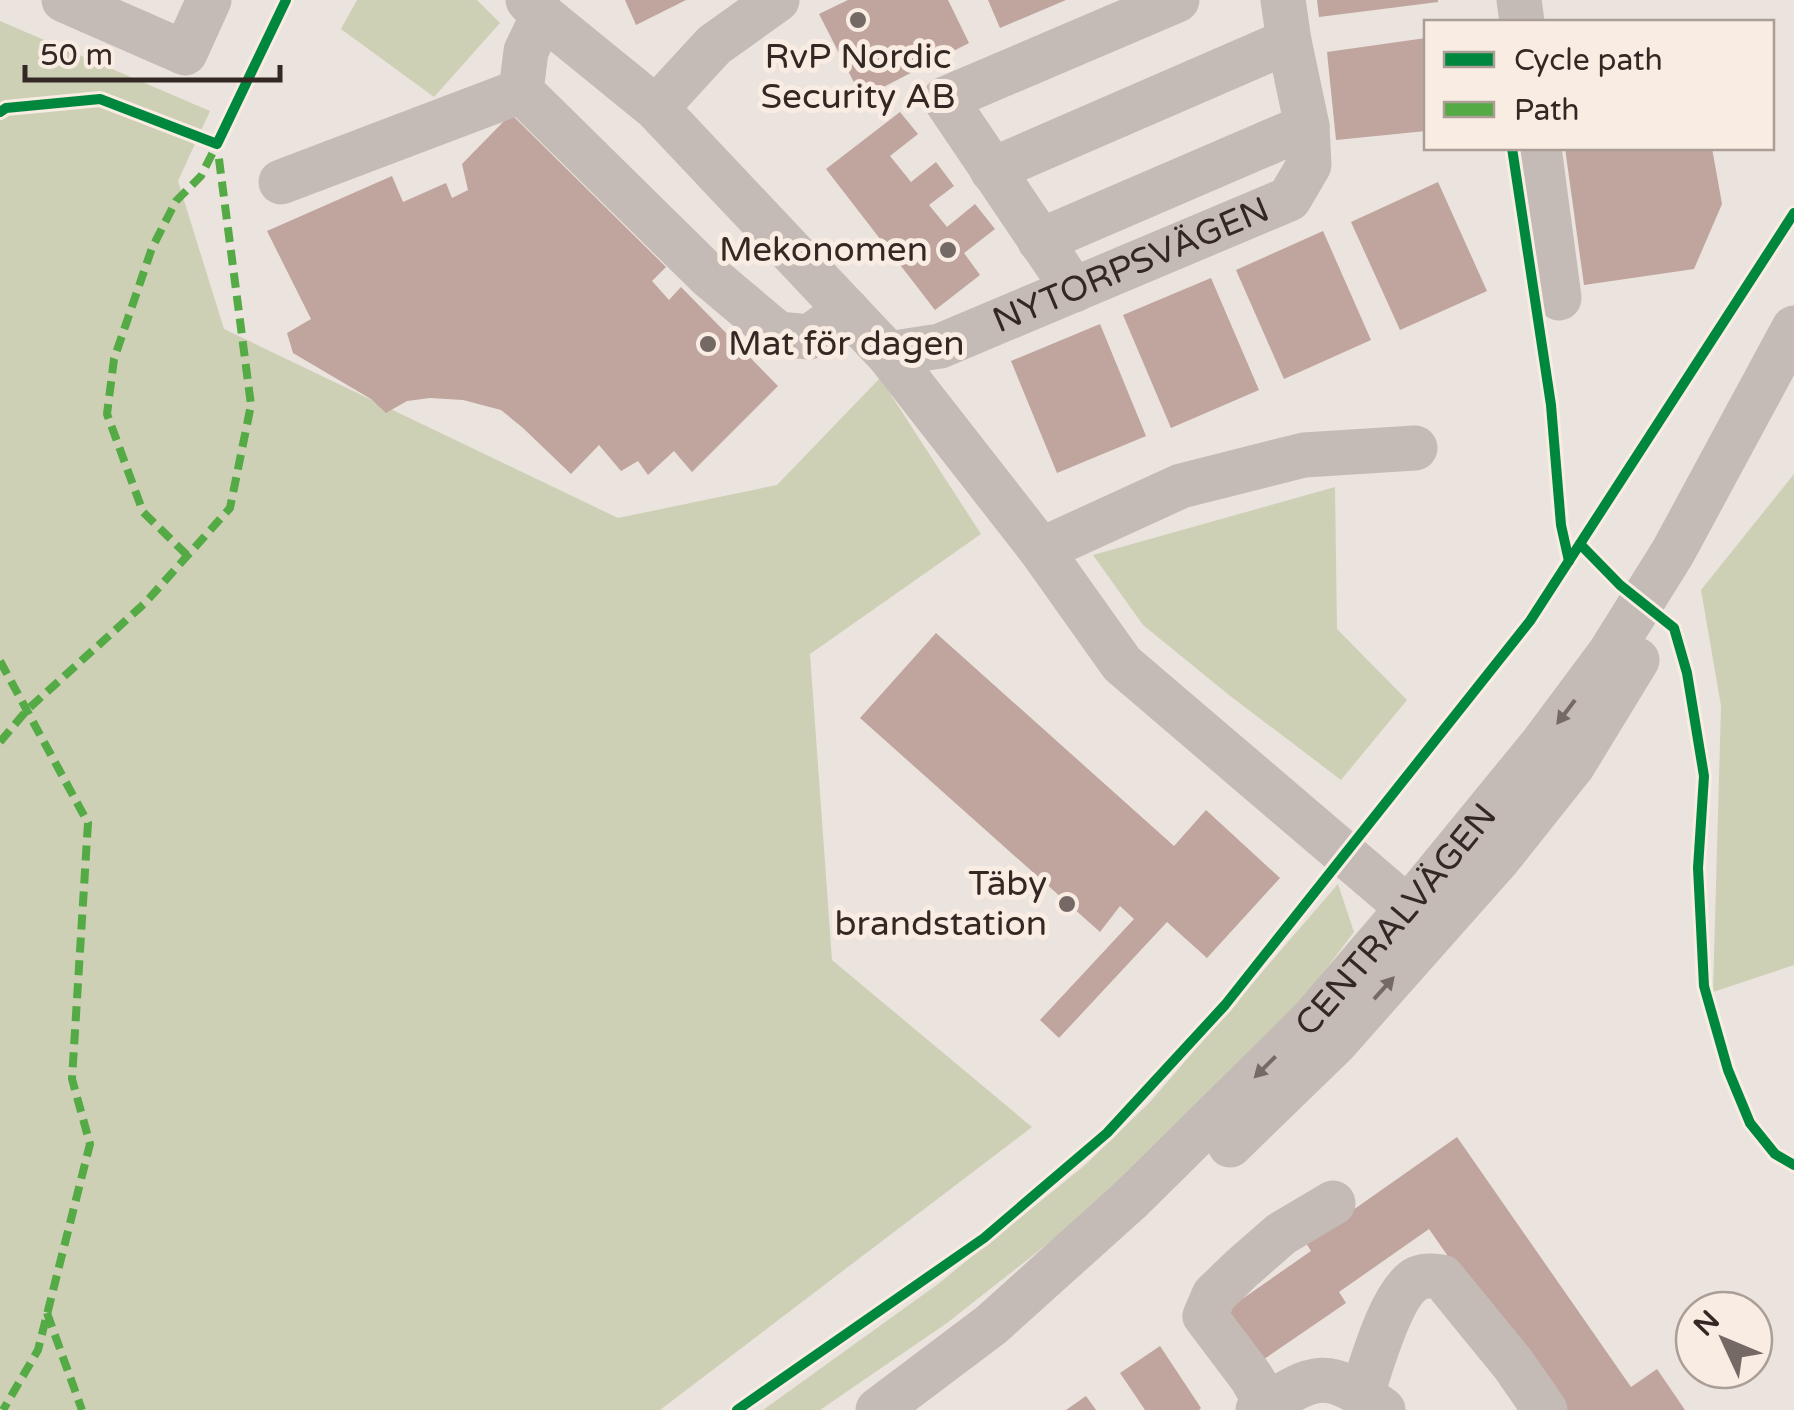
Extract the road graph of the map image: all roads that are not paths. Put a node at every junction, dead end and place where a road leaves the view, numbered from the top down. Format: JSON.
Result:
{"nodes":[{"id":1,"x":64,"y":0,"type":"edge"},
{"id":2,"x":209,"y":0,"type":"edge"},
{"id":3,"x":777,"y":0,"type":"edge"},
{"id":4,"x":1177,"y":0,"type":"edge"},
{"id":5,"x":535,"y":8,"type":"edge"},
{"id":6,"x":1286,"y":20,"type":"edge"},
{"id":7,"x":521,"y":92,"type":"junction"},
{"id":8,"x":656,"y":108,"type":"junction"},
{"id":9,"x":1308,"y":126,"type":"junction"},
{"id":10,"x":1538,"y":150,"type":"edge"},
{"id":11,"x":992,"y":170,"type":"junction"},
{"id":12,"x":282,"y":182,"type":"dead end"},
{"id":13,"x":1040,"y":241,"type":"junction"},
{"id":14,"x":1074,"y":290,"type":"junction"},
{"id":15,"x":1558,"y":298,"type":"dead end"},
{"id":16,"x":847,"y":310,"type":"junction"},
{"id":17,"x":1794,"y":328,"type":"edge"},
{"id":18,"x":888,"y":354,"type":"junction"},
{"id":19,"x":1794,"y":381,"type":"edge"},
{"id":20,"x":1416,"y":448,"type":"dead end"},
{"id":21,"x":1041,"y":550,"type":"junction"},
{"id":22,"x":1422,"y":920,"type":"junction"},
{"id":23,"x":1332,"y":1203,"type":"dead end"},
{"id":24,"x":1373,"y":1402,"type":"edge"},
{"id":25,"x":1263,"y":1407,"type":"edge"},
{"id":26,"x":878,"y":1410,"type":"edge"},
{"id":27,"x":927,"y":1410,"type":"edge"},
{"id":28,"x":1545,"y":1410,"type":"edge"}],
"edges":[{"from":1,"to":2,"type":"street"},
{"from":3,"to":8,"type":"street"},
{"from":4,"to":11,"type":"street"},
{"from":5,"to":7,"type":"street"},
{"from":5,"to":8,"type":"street"},
{"from":6,"to":9,"type":"street","name":"NYTORPSVÄGEN"},
{"from":6,"to":11,"type":"street"},
{"from":7,"to":12,"type":"street"},
{"from":7,"to":16,"type":"street"},
{"from":8,"to":16,"type":"street"},
{"from":9,"to":13,"type":"street"},
{"from":9,"to":14,"type":"street","name":"NYTORPSVÄGEN"},
{"from":10,"to":15,"type":"street"},
{"from":11,"to":13,"type":"street"},
{"from":13,"to":14,"type":"street"},
{"from":14,"to":18,"type":"street","name":"NYTORPSVÄGEN"},
{"from":16,"to":18,"type":"street"},
{"from":17,"to":22,"type":"street","name":"CENTRALVÄGEN","one_way":true},
{"from":18,"to":21,"type":"street"},
{"from":19,"to":22,"type":"street","name":"CENTRALVÄGEN"},
{"from":20,"to":21,"type":"street"},
{"from":21,"to":22,"type":"street"},
{"from":22,"to":26,"type":"street","name":"CENTRALVÄGEN","one_way":true},
{"from":27,"to":22,"type":"street","name":"CENTRALVÄGEN","one_way":true},
{"from":23,"to":25,"type":"street"},
{"from":24,"to":25,"type":"street"},
{"from":24,"to":28,"type":"street"}]}
